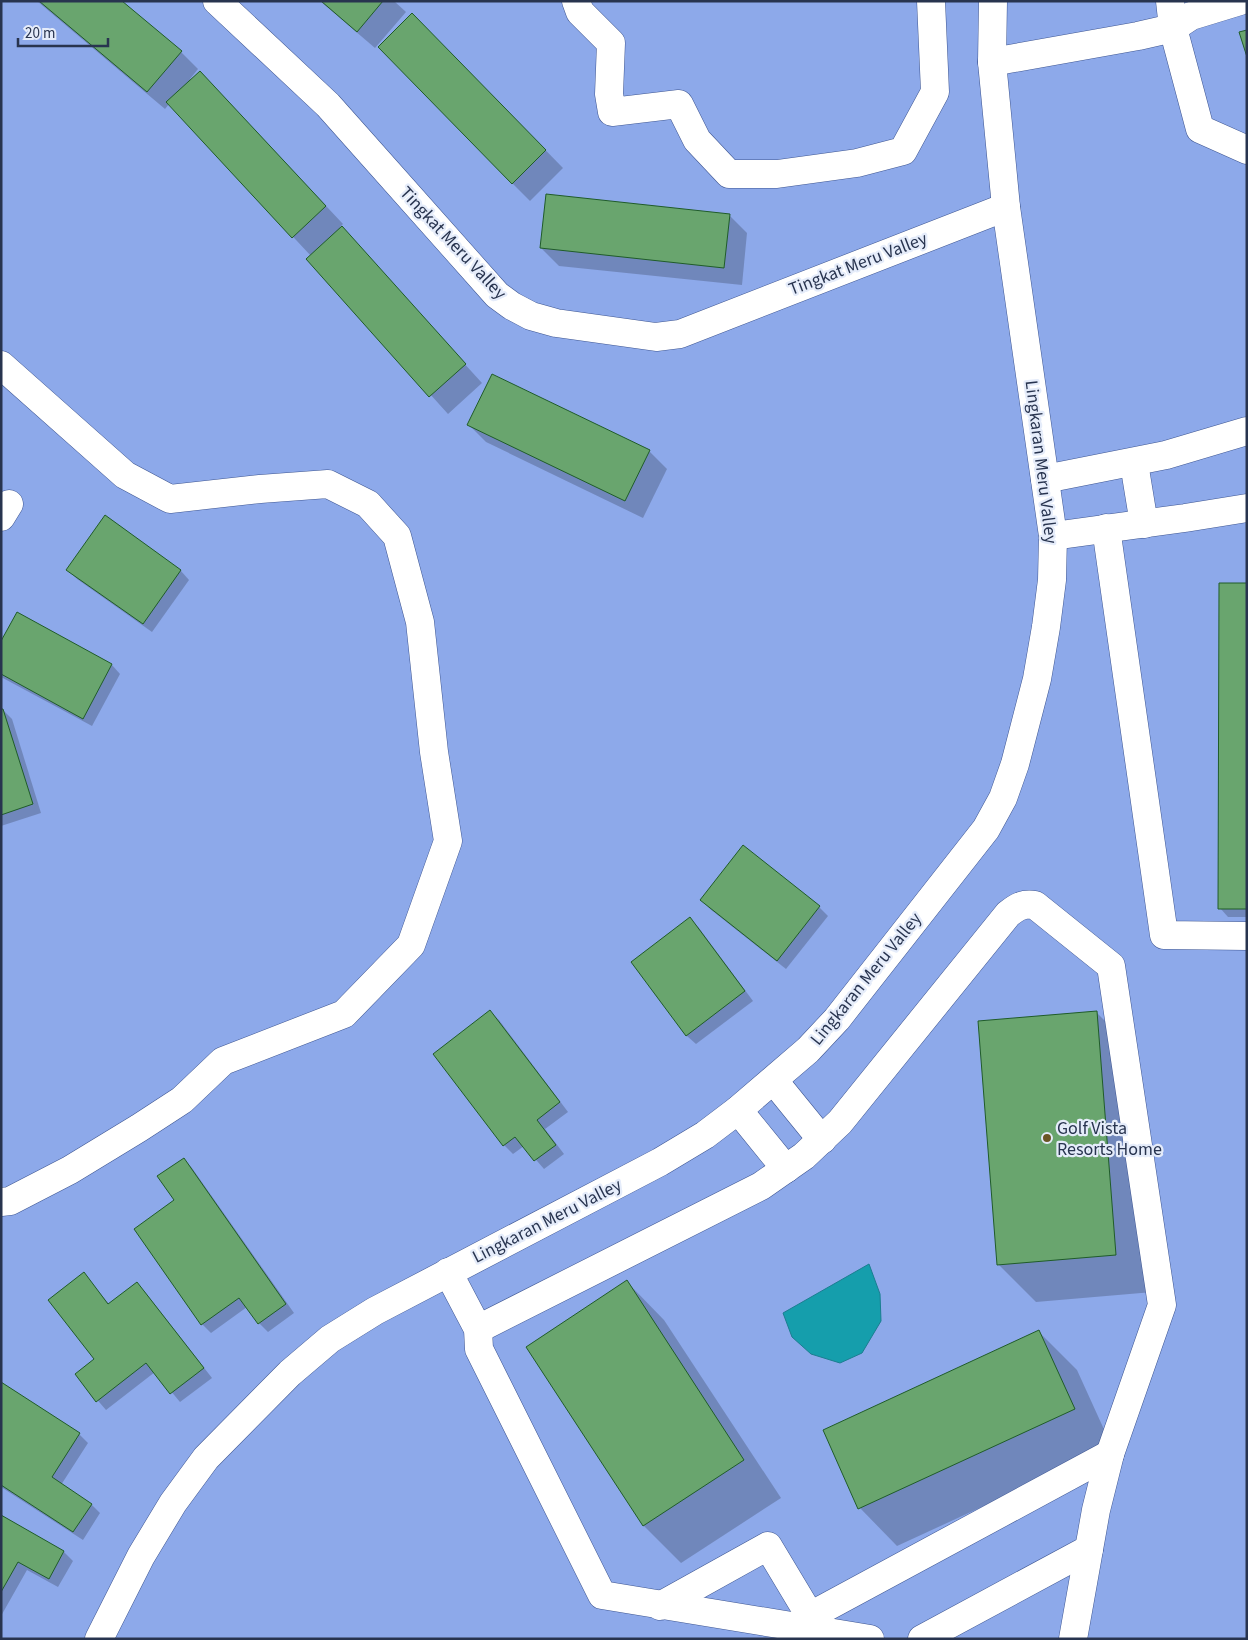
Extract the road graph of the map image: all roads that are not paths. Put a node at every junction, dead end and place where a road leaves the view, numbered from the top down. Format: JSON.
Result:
{"nodes":[{"id":1,"x":217,"y":1,"type":"edge"},
{"id":2,"x":576,"y":1,"type":"edge"},
{"id":3,"x":931,"y":1,"type":"edge"},
{"id":4,"x":993,"y":1,"type":"edge"},
{"id":5,"x":1170,"y":1,"type":"edge"},
{"id":6,"x":1240,"y":1,"type":"edge"},
{"id":7,"x":1173,"y":28,"type":"junction"},
{"id":8,"x":992,"y":62,"type":"junction"},
{"id":9,"x":1247,"y":150,"type":"edge"},
{"id":10,"x":1006,"y":207,"type":"junction"},
{"id":11,"x":1,"y":365,"type":"edge"},
{"id":12,"x":1247,"y":431,"type":"edge"},
{"id":13,"x":1134,"y":462,"type":"junction"},
{"id":14,"x":1045,"y":479,"type":"junction"},
{"id":15,"x":1247,"y":508,"type":"edge"},
{"id":16,"x":1144,"y":524,"type":"junction"},
{"id":17,"x":1106,"y":528,"type":"junction"},
{"id":18,"x":1053,"y":536,"type":"junction"},
{"id":19,"x":1247,"y":936,"type":"edge"},
{"id":20,"x":774,"y":1080,"type":"junction"},
{"id":21,"x":738,"y":1110,"type":"junction"},
{"id":22,"x":822,"y":1140,"type":"junction"},
{"id":23,"x":786,"y":1169,"type":"junction"},
{"id":24,"x":1,"y":1202,"type":"edge"},
{"id":25,"x":448,"y":1272,"type":"junction"},
{"id":26,"x":478,"y":1329,"type":"junction"},
{"id":27,"x":1110,"y":1454,"type":"junction"},
{"id":28,"x":1089,"y":1549,"type":"junction"},
{"id":29,"x":660,"y":1606,"type":"junction"},
{"id":30,"x":809,"y":1622,"type":"junction"},
{"id":31,"x":99,"y":1639,"type":"edge"},
{"id":32,"x":870,"y":1639,"type":"edge"},
{"id":33,"x":922,"y":1639,"type":"edge"},
{"id":34,"x":1073,"y":1639,"type":"edge"}],
"edges":[{"from":1,"to":10,"type":"street","name":"Tingkat Meru Valley"},
{"from":2,"to":3,"type":"street"},
{"from":4,"to":8,"type":"street","name":"Lingkaran Meru Valley"},
{"from":5,"to":7,"type":"street"},
{"from":6,"to":7,"type":"street"},
{"from":7,"to":8,"type":"street"},
{"from":7,"to":9,"type":"street"},
{"from":8,"to":10,"type":"street","name":"Lingkaran Meru Valley"},
{"from":10,"to":14,"type":"street","name":"Lingkaran Meru Valley"},
{"from":11,"to":24,"type":"street"},
{"from":12,"to":13,"type":"street"},
{"from":13,"to":14,"type":"street"},
{"from":13,"to":16,"type":"street"},
{"from":14,"to":18,"type":"street","name":"Lingkaran Meru Valley"},
{"from":15,"to":16,"type":"street"},
{"from":16,"to":17,"type":"street"},
{"from":17,"to":18,"type":"street"},
{"from":17,"to":19,"type":"street"},
{"from":18,"to":20,"type":"street","name":"Lingkaran Meru Valley"},
{"from":20,"to":21,"type":"street","name":"Lingkaran Meru Valley"},
{"from":20,"to":22,"type":"street"},
{"from":21,"to":23,"type":"street"},
{"from":21,"to":25,"type":"street","name":"Lingkaran Meru Valley"},
{"from":22,"to":23,"type":"street"},
{"from":22,"to":27,"type":"street"},
{"from":23,"to":26,"type":"street"},
{"from":25,"to":26,"type":"street"},
{"from":25,"to":31,"type":"street","name":"Lingkaran Meru Valley"},
{"from":26,"to":29,"type":"street"},
{"from":27,"to":28,"type":"street"},
{"from":27,"to":30,"type":"street"},
{"from":28,"to":33,"type":"street"},
{"from":28,"to":34,"type":"street"},
{"from":29,"to":30,"type":"street"},
{"from":29,"to":30,"type":"street"},
{"from":30,"to":32,"type":"street"}]}
